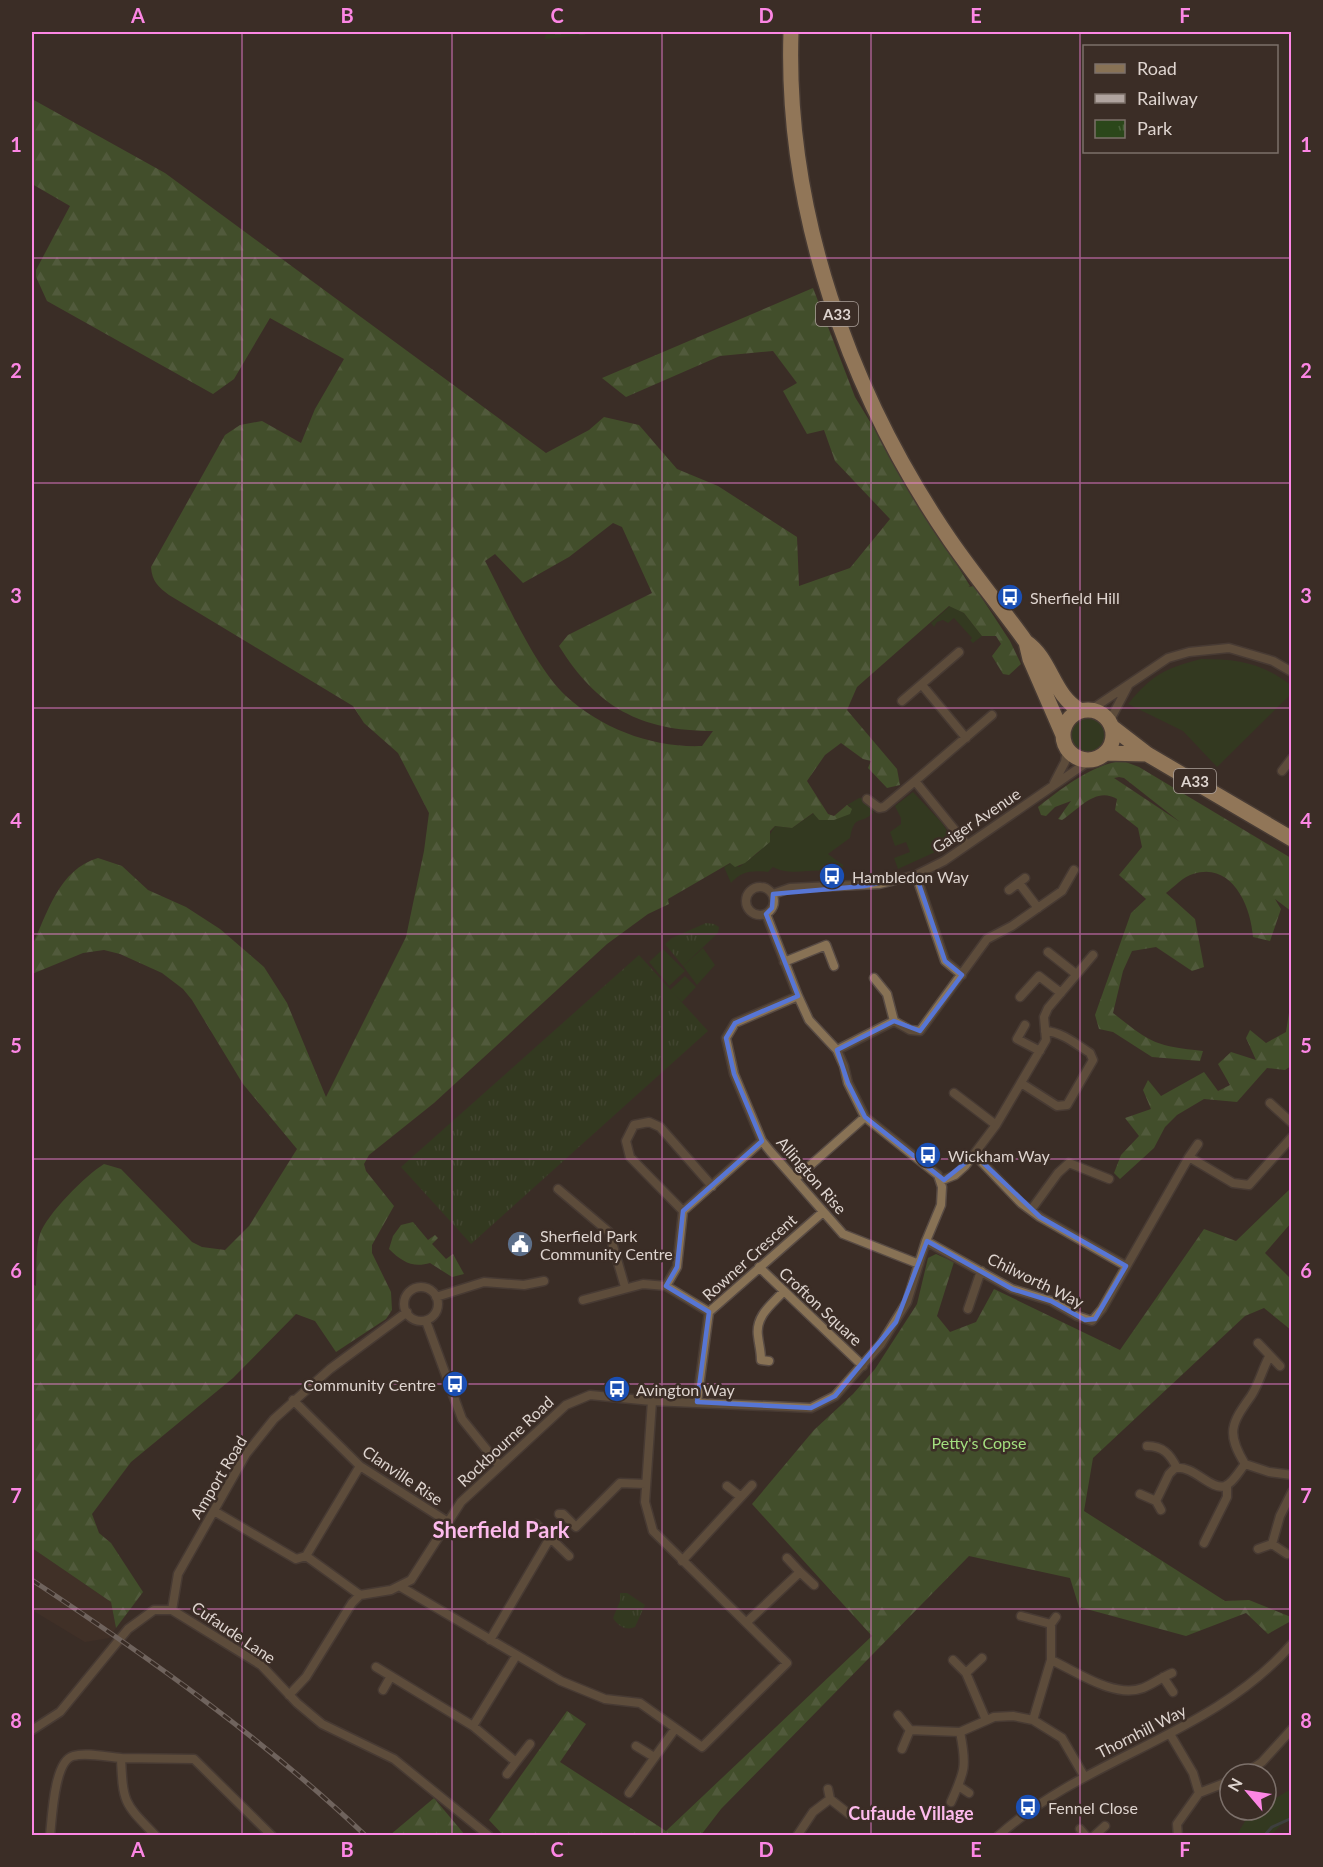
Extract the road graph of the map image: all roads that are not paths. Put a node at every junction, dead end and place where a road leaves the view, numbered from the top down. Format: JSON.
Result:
{"nodes":[{"id":1,"x":791,"y":32,"type":"edge"},
{"id":2,"x":1026,"y":642,"type":"junction"},
{"id":3,"x":959,"y":652,"type":"dead end"},
{"id":4,"x":1292,"y":672,"type":"edge"},
{"id":5,"x":922,"y":685,"type":"junction"},
{"id":6,"x":1128,"y":686,"type":"junction"},
{"id":7,"x":902,"y":701,"type":"dead end"},
{"id":8,"x":1085,"y":711,"type":"junction"},
{"id":9,"x":992,"y":715,"type":"dead end"},
{"id":10,"x":1110,"y":725,"type":"junction"},
{"id":11,"x":966,"y":738,"type":"junction"},
{"id":12,"x":1065,"y":742,"type":"junction"},
{"id":13,"x":1147,"y":754,"type":"junction"},
{"id":14,"x":1099,"y":756,"type":"junction"},
{"id":15,"x":1292,"y":758,"type":"edge"},
{"id":16,"x":1282,"y":771,"type":"dead end"},
{"id":17,"x":915,"y":781,"type":"junction"},
{"id":18,"x":1052,"y":786,"type":"junction"},
{"id":19,"x":867,"y":799,"type":"dead end"},
{"id":20,"x":1292,"y":840,"type":"edge"},
{"id":21,"x":967,"y":845,"type":"junction"},
{"id":22,"x":1074,"y":870,"type":"dead end"},
{"id":23,"x":916,"y":875,"type":"junction"},
{"id":24,"x":1009,"y":890,"type":"dead end"},
{"id":25,"x":773,"y":894,"type":"junction"},
{"id":26,"x":1038,"y":908,"type":"junction"},
{"id":27,"x":766,"y":914,"type":"junction"},
{"id":28,"x":1048,"y":952,"type":"dead end"},
{"id":29,"x":1093,"y":955,"type":"dead end"},
{"id":30,"x":784,"y":962,"type":"junction"},
{"id":31,"x":834,"y":966,"type":"dead end"},
{"id":32,"x":1076,"y":974,"type":"junction"},
{"id":33,"x":962,"y":975,"type":"junction"},
{"id":34,"x":874,"y":978,"type":"dead end"},
{"id":35,"x":1061,"y":993,"type":"junction"},
{"id":36,"x":798,"y":996,"type":"junction"},
{"id":37,"x":1020,"y":997,"type":"dead end"},
{"id":38,"x":894,"y":1020,"type":"junction"},
{"id":39,"x":1025,"y":1025,"type":"dead end"},
{"id":40,"x":1045,"y":1031,"type":"junction"},
{"id":41,"x":837,"y":1050,"type":"junction"},
{"id":42,"x":1040,"y":1051,"type":"junction"},
{"id":43,"x":1021,"y":1083,"type":"junction"},
{"id":44,"x":954,"y":1093,"type":"dead end"},
{"id":45,"x":1270,"y":1103,"type":"dead end"},
{"id":46,"x":865,"y":1117,"type":"junction"},
{"id":47,"x":1292,"y":1123,"type":"edge"},
{"id":48,"x":996,"y":1125,"type":"junction"},
{"id":49,"x":1292,"y":1137,"type":"edge"},
{"id":50,"x":762,"y":1141,"type":"junction"},
{"id":51,"x":1198,"y":1144,"type":"dead end"},
{"id":52,"x":975,"y":1155,"type":"junction"},
{"id":53,"x":1188,"y":1157,"type":"junction"},
{"id":54,"x":796,"y":1178,"type":"junction"},
{"id":55,"x":1109,"y":1179,"type":"dead end"},
{"id":56,"x":940,"y":1181,"type":"junction"},
{"id":57,"x":712,"y":1186,"type":"junction"},
{"id":58,"x":558,"y":1189,"type":"dead end"},
{"id":59,"x":1031,"y":1210,"type":"junction"},
{"id":60,"x":683,"y":1211,"type":"junction"},
{"id":61,"x":823,"y":1212,"type":"junction"},
{"id":62,"x":926,"y":1241,"type":"junction"},
{"id":63,"x":919,"y":1264,"type":"junction"},
{"id":64,"x":1126,"y":1266,"type":"junction"},
{"id":65,"x":759,"y":1267,"type":"junction"},
{"id":66,"x":981,"y":1271,"type":"junction"},
{"id":67,"x":544,"y":1281,"type":"dead end"},
{"id":68,"x":666,"y":1286,"type":"junction"},
{"id":69,"x":625,"y":1287,"type":"junction"},
{"id":70,"x":784,"y":1291,"type":"junction"},
{"id":71,"x":436,"y":1297,"type":"junction"},
{"id":72,"x":583,"y":1300,"type":"dead end"},
{"id":73,"x":968,"y":1309,"type":"dead end"},
{"id":74,"x":407,"y":1312,"type":"junction"},
{"id":75,"x":709,"y":1312,"type":"junction"},
{"id":76,"x":426,"y":1321,"type":"junction"},
{"id":77,"x":1258,"y":1343,"type":"dead end"},
{"id":78,"x":1269,"y":1357,"type":"junction"},
{"id":79,"x":769,"y":1361,"type":"dead end"},
{"id":80,"x":864,"y":1366,"type":"junction"},
{"id":81,"x":1280,"y":1366,"type":"dead end"},
{"id":82,"x":293,"y":1400,"type":"junction"},
{"id":83,"x":652,"y":1401,"type":"junction"},
{"id":84,"x":697,"y":1402,"type":"junction"},
{"id":85,"x":1147,"y":1446,"type":"dead end"},
{"id":86,"x":1245,"y":1464,"type":"junction"},
{"id":87,"x":499,"y":1465,"type":"junction"},
{"id":88,"x":360,"y":1466,"type":"junction"},
{"id":89,"x":1177,"y":1468,"type":"junction"},
{"id":90,"x":1292,"y":1474,"type":"edge"},
{"id":91,"x":646,"y":1484,"type":"junction"},
{"id":92,"x":752,"y":1485,"type":"dead end"},
{"id":93,"x":1227,"y":1485,"type":"junction"},
{"id":94,"x":727,"y":1486,"type":"dead end"},
{"id":95,"x":1292,"y":1492,"type":"edge"},
{"id":96,"x":1140,"y":1494,"type":"dead end"},
{"id":97,"x":741,"y":1497,"type":"junction"},
{"id":98,"x":1156,"y":1501,"type":"junction"},
{"id":99,"x":1161,"y":1510,"type":"dead end"},
{"id":100,"x":214,"y":1511,"type":"junction"},
{"id":101,"x":559,"y":1514,"type":"dead end"},
{"id":102,"x":448,"y":1522,"type":"junction"},
{"id":103,"x":536,"y":1524,"type":"dead end"},
{"id":104,"x":550,"y":1539,"type":"junction"},
{"id":105,"x":1204,"y":1543,"type":"dead end"},
{"id":106,"x":1272,"y":1544,"type":"junction"},
{"id":107,"x":1258,"y":1549,"type":"dead end"},
{"id":108,"x":1287,"y":1554,"type":"dead end"},
{"id":109,"x":569,"y":1556,"type":"dead end"},
{"id":110,"x":306,"y":1557,"type":"junction"},
{"id":111,"x":787,"y":1558,"type":"dead end"},
{"id":112,"x":682,"y":1561,"type":"junction"},
{"id":113,"x":800,"y":1572,"type":"junction"},
{"id":114,"x":814,"y":1585,"type":"dead end"},
{"id":115,"x":401,"y":1587,"type":"junction"},
{"id":116,"x":360,"y":1596,"type":"junction"},
{"id":117,"x":172,"y":1610,"type":"junction"},
{"id":118,"x":1022,"y":1616,"type":"dead end"},
{"id":119,"x":747,"y":1622,"type":"junction"},
{"id":120,"x":490,"y":1640,"type":"junction"},
{"id":121,"x":1292,"y":1644,"type":"edge"},
{"id":122,"x":516,"y":1656,"type":"junction"},
{"id":123,"x":982,"y":1658,"type":"dead end"},
{"id":124,"x":953,"y":1660,"type":"dead end"},
{"id":125,"x":1051,"y":1660,"type":"junction"},
{"id":126,"x":376,"y":1667,"type":"dead end"},
{"id":127,"x":966,"y":1673,"type":"junction"},
{"id":128,"x":391,"y":1676,"type":"junction"},
{"id":129,"x":383,"y":1690,"type":"dead end"},
{"id":130,"x":1173,"y":1692,"type":"dead end"},
{"id":131,"x":289,"y":1695,"type":"junction"},
{"id":132,"x":898,"y":1715,"type":"dead end"},
{"id":133,"x":986,"y":1720,"type":"junction"},
{"id":134,"x":1033,"y":1720,"type":"junction"},
{"id":135,"x":473,"y":1726,"type":"junction"},
{"id":136,"x":675,"y":1729,"type":"junction"},
{"id":137,"x":32,"y":1730,"type":"edge"},
{"id":138,"x":910,"y":1730,"type":"junction"},
{"id":139,"x":1291,"y":1731,"type":"edge"},
{"id":140,"x":960,"y":1732,"type":"junction"},
{"id":141,"x":1170,"y":1734,"type":"junction"},
{"id":142,"x":530,"y":1744,"type":"dead end"},
{"id":143,"x":636,"y":1746,"type":"dead end"},
{"id":144,"x":902,"y":1749,"type":"dead end"},
{"id":145,"x":654,"y":1757,"type":"junction"},
{"id":146,"x":121,"y":1758,"type":"junction"},
{"id":147,"x":516,"y":1762,"type":"junction"},
{"id":148,"x":1262,"y":1762,"type":"edge"},
{"id":149,"x":507,"y":1774,"type":"dead end"},
{"id":150,"x":1084,"y":1776,"type":"junction"},
{"id":151,"x":960,"y":1786,"type":"junction"},
{"id":152,"x":1218,"y":1786,"type":"edge"},
{"id":153,"x":828,"y":1789,"type":"dead end"},
{"id":154,"x":629,"y":1793,"type":"dead end"},
{"id":155,"x":969,"y":1793,"type":"dead end"},
{"id":156,"x":1199,"y":1793,"type":"junction"},
{"id":157,"x":830,"y":1799,"type":"junction"},
{"id":158,"x":951,"y":1802,"type":"dead end"},
{"id":159,"x":849,"y":1814,"type":"dead end"},
{"id":160,"x":1105,"y":1826,"type":"dead end"},
{"id":161,"x":50,"y":1836,"type":"edge"},
{"id":162,"x":156,"y":1836,"type":"edge"},
{"id":163,"x":272,"y":1836,"type":"edge"},
{"id":164,"x":489,"y":1836,"type":"edge"},
{"id":165,"x":796,"y":1836,"type":"edge"},
{"id":166,"x":998,"y":1836,"type":"edge"},
{"id":167,"x":1094,"y":1836,"type":"edge"},
{"id":168,"x":1178,"y":1836,"type":"edge"}],
"edges":[{"from":1,"to":2,"type":"highway","number":"A33"},
{"from":2,"to":8,"type":"highway","number":"A33"},
{"from":2,"to":12,"type":"highway","number":"A33"},
{"from":3,"to":5,"type":"street"},
{"from":4,"to":6,"type":"street"},
{"from":5,"to":7,"type":"street"},
{"from":5,"to":11,"type":"street"},
{"from":6,"to":8,"type":"street"},
{"from":6,"to":10,"type":"street"},
{"from":8,"to":10,"type":"highway"},
{"from":8,"to":12,"type":"highway"},
{"from":9,"to":11,"type":"street"},
{"from":10,"to":13,"type":"highway","number":"A33"},
{"from":10,"to":14,"type":"highway"},
{"from":11,"to":17,"type":"street"},
{"from":12,"to":14,"type":"highway"},
{"from":12,"to":18,"type":"street","name":"Gaiger Avenue"},
{"from":13,"to":14,"type":"highway","number":"A33"},
{"from":13,"to":20,"type":"highway","number":"A33"},
{"from":14,"to":18,"type":"street","name":"Gaiger Avenue"},
{"from":15,"to":16,"type":"street"},
{"from":17,"to":19,"type":"street"},
{"from":17,"to":21,"type":"street"},
{"from":18,"to":21,"type":"street","name":"Gaiger Avenue"},
{"from":21,"to":23,"type":"street","name":"Gaiger Avenue"},
{"from":22,"to":26,"type":"street"},
{"from":23,"to":25,"type":"street","name":"Gaiger Avenue"},
{"from":23,"to":33,"type":"street"},
{"from":24,"to":26,"type":"street"},
{"from":25,"to":27,"type":"street"},
{"from":25,"to":27,"type":"street"},
{"from":26,"to":33,"type":"street"},
{"from":27,"to":30,"type":"street"},
{"from":28,"to":32,"type":"street"},
{"from":29,"to":32,"type":"street"},
{"from":30,"to":31,"type":"street"},
{"from":30,"to":36,"type":"street"},
{"from":32,"to":35,"type":"street"},
{"from":33,"to":38,"type":"street"},
{"from":34,"to":38,"type":"street"},
{"from":35,"to":37,"type":"street"},
{"from":35,"to":40,"type":"street"},
{"from":36,"to":41,"type":"street"},
{"from":36,"to":50,"type":"street","name":"Allington Rise"},
{"from":38,"to":41,"type":"street"},
{"from":39,"to":42,"type":"street"},
{"from":40,"to":42,"type":"street"},
{"from":40,"to":43,"type":"street"},
{"from":41,"to":46,"type":"street"},
{"from":42,"to":43,"type":"street"},
{"from":43,"to":48,"type":"street"},
{"from":44,"to":48,"type":"street"},
{"from":45,"to":47,"type":"street"},
{"from":46,"to":54,"type":"street"},
{"from":46,"to":56,"type":"street"},
{"from":48,"to":52,"type":"street"},
{"from":49,"to":53,"type":"street"},
{"from":50,"to":54,"type":"street","name":"Allington Rise"},
{"from":50,"to":57,"type":"street"},
{"from":51,"to":53,"type":"street","name":"Chilworth Way"},
{"from":52,"to":56,"type":"street"},
{"from":52,"to":59,"type":"street"},
{"from":53,"to":64,"type":"street","name":"Chilworth Way"},
{"from":54,"to":61,"type":"street","name":"Allington Rise"},
{"from":55,"to":59,"type":"street"},
{"from":56,"to":62,"type":"street","name":"Rockbourne Road"},
{"from":57,"to":60,"type":"street"},
{"from":57,"to":60,"type":"street"},
{"from":58,"to":69,"type":"street"},
{"from":59,"to":64,"type":"street"},
{"from":60,"to":68,"type":"street"},
{"from":61,"to":63,"type":"street","name":"Allington Rise"},
{"from":61,"to":65,"type":"street","name":"Rowner Crescent"},
{"from":62,"to":63,"type":"street","name":"Rockbourne Road"},
{"from":62,"to":66,"type":"street","name":"Chilworth Way"},
{"from":63,"to":80,"type":"street","name":"Rockbourne Road"},
{"from":64,"to":66,"type":"street","name":"Chilworth Way"},
{"from":65,"to":70,"type":"street","name":"Crofton Square"},
{"from":65,"to":75,"type":"street","name":"Rowner Crescent"},
{"from":66,"to":73,"type":"street"},
{"from":67,"to":71,"type":"street"},
{"from":68,"to":69,"type":"street"},
{"from":68,"to":75,"type":"street"},
{"from":69,"to":72,"type":"street"},
{"from":70,"to":79,"type":"street"},
{"from":70,"to":80,"type":"street","name":"Crofton Square"},
{"from":71,"to":74,"type":"street"},
{"from":71,"to":76,"type":"street"},
{"from":74,"to":76,"type":"street"},
{"from":74,"to":82,"type":"street","name":"Amport Road"},
{"from":75,"to":84,"type":"street","name":"Rowner Crescent"},
{"from":76,"to":87,"type":"street"},
{"from":77,"to":78,"type":"street"},
{"from":78,"to":81,"type":"street"},
{"from":78,"to":86,"type":"street"},
{"from":80,"to":84,"type":"street","name":"Rockbourne Road"},
{"from":82,"to":88,"type":"street","name":"Clanville Rise"},
{"from":82,"to":100,"type":"street","name":"Amport Road"},
{"from":83,"to":84,"type":"street","name":"Rockbourne Road"},
{"from":83,"to":87,"type":"street","name":"Rockbourne Road"},
{"from":83,"to":91,"type":"street"},
{"from":85,"to":89,"type":"street"},
{"from":86,"to":90,"type":"street"},
{"from":86,"to":93,"type":"street"},
{"from":87,"to":102,"type":"street","name":"Rockbourne Road"},
{"from":88,"to":102,"type":"street","name":"Clanville Rise"},
{"from":88,"to":110,"type":"street"},
{"from":89,"to":93,"type":"street"},
{"from":89,"to":98,"type":"street"},
{"from":91,"to":101,"type":"street"},
{"from":91,"to":112,"type":"street"},
{"from":92,"to":97,"type":"street"},
{"from":93,"to":105,"type":"street"},
{"from":94,"to":97,"type":"street"},
{"from":95,"to":106,"type":"street"},
{"from":96,"to":98,"type":"street"},
{"from":97,"to":112,"type":"street"},
{"from":98,"to":99,"type":"street"},
{"from":100,"to":110,"type":"street"},
{"from":100,"to":117,"type":"street","name":"Amport Road"},
{"from":102,"to":115,"type":"street","name":"Rockbourne Road"},
{"from":103,"to":104,"type":"street"},
{"from":104,"to":109,"type":"street"},
{"from":104,"to":120,"type":"street"},
{"from":106,"to":107,"type":"street"},
{"from":106,"to":108,"type":"street"},
{"from":110,"to":116,"type":"street"},
{"from":111,"to":113,"type":"street"},
{"from":112,"to":119,"type":"street"},
{"from":113,"to":114,"type":"street"},
{"from":113,"to":119,"type":"street"},
{"from":115,"to":116,"type":"street"},
{"from":115,"to":120,"type":"street"},
{"from":116,"to":131,"type":"street"},
{"from":117,"to":131,"type":"street","name":"Cufaude Lane"},
{"from":117,"to":137,"type":"street","name":"Cufaude Lane"},
{"from":118,"to":125,"type":"street"},
{"from":119,"to":136,"type":"street"},
{"from":120,"to":122,"type":"street"},
{"from":121,"to":141,"type":"street","name":"Thornhill Way"},
{"from":122,"to":135,"type":"street"},
{"from":122,"to":136,"type":"street"},
{"from":123,"to":127,"type":"street"},
{"from":124,"to":127,"type":"street"},
{"from":125,"to":130,"type":"street"},
{"from":125,"to":134,"type":"street"},
{"from":126,"to":128,"type":"street"},
{"from":127,"to":133,"type":"street"},
{"from":128,"to":129,"type":"street"},
{"from":128,"to":135,"type":"street"},
{"from":131,"to":164,"type":"street","name":"Cufaude Lane"},
{"from":132,"to":138,"type":"street"},
{"from":133,"to":134,"type":"street"},
{"from":133,"to":140,"type":"street"},
{"from":134,"to":150,"type":"street"},
{"from":135,"to":147,"type":"street"},
{"from":136,"to":145,"type":"street"},
{"from":138,"to":140,"type":"street"},
{"from":138,"to":144,"type":"street"},
{"from":139,"to":148,"type":"street"},
{"from":140,"to":151,"type":"street"},
{"from":141,"to":150,"type":"street","name":"Thornhill Way"},
{"from":141,"to":156,"type":"street"},
{"from":142,"to":147,"type":"street"},
{"from":143,"to":145,"type":"street"},
{"from":145,"to":154,"type":"street"},
{"from":146,"to":161,"type":"street"},
{"from":146,"to":162,"type":"street"},
{"from":146,"to":163,"type":"street"},
{"from":147,"to":149,"type":"street"},
{"from":150,"to":166,"type":"street","name":"Thornhill Way"},
{"from":151,"to":155,"type":"street"},
{"from":151,"to":158,"type":"street"},
{"from":152,"to":156,"type":"street"},
{"from":153,"to":157,"type":"street"},
{"from":156,"to":168,"type":"street"},
{"from":157,"to":159,"type":"street"},
{"from":157,"to":165,"type":"street"},
{"from":160,"to":167,"type":"street"}]}
